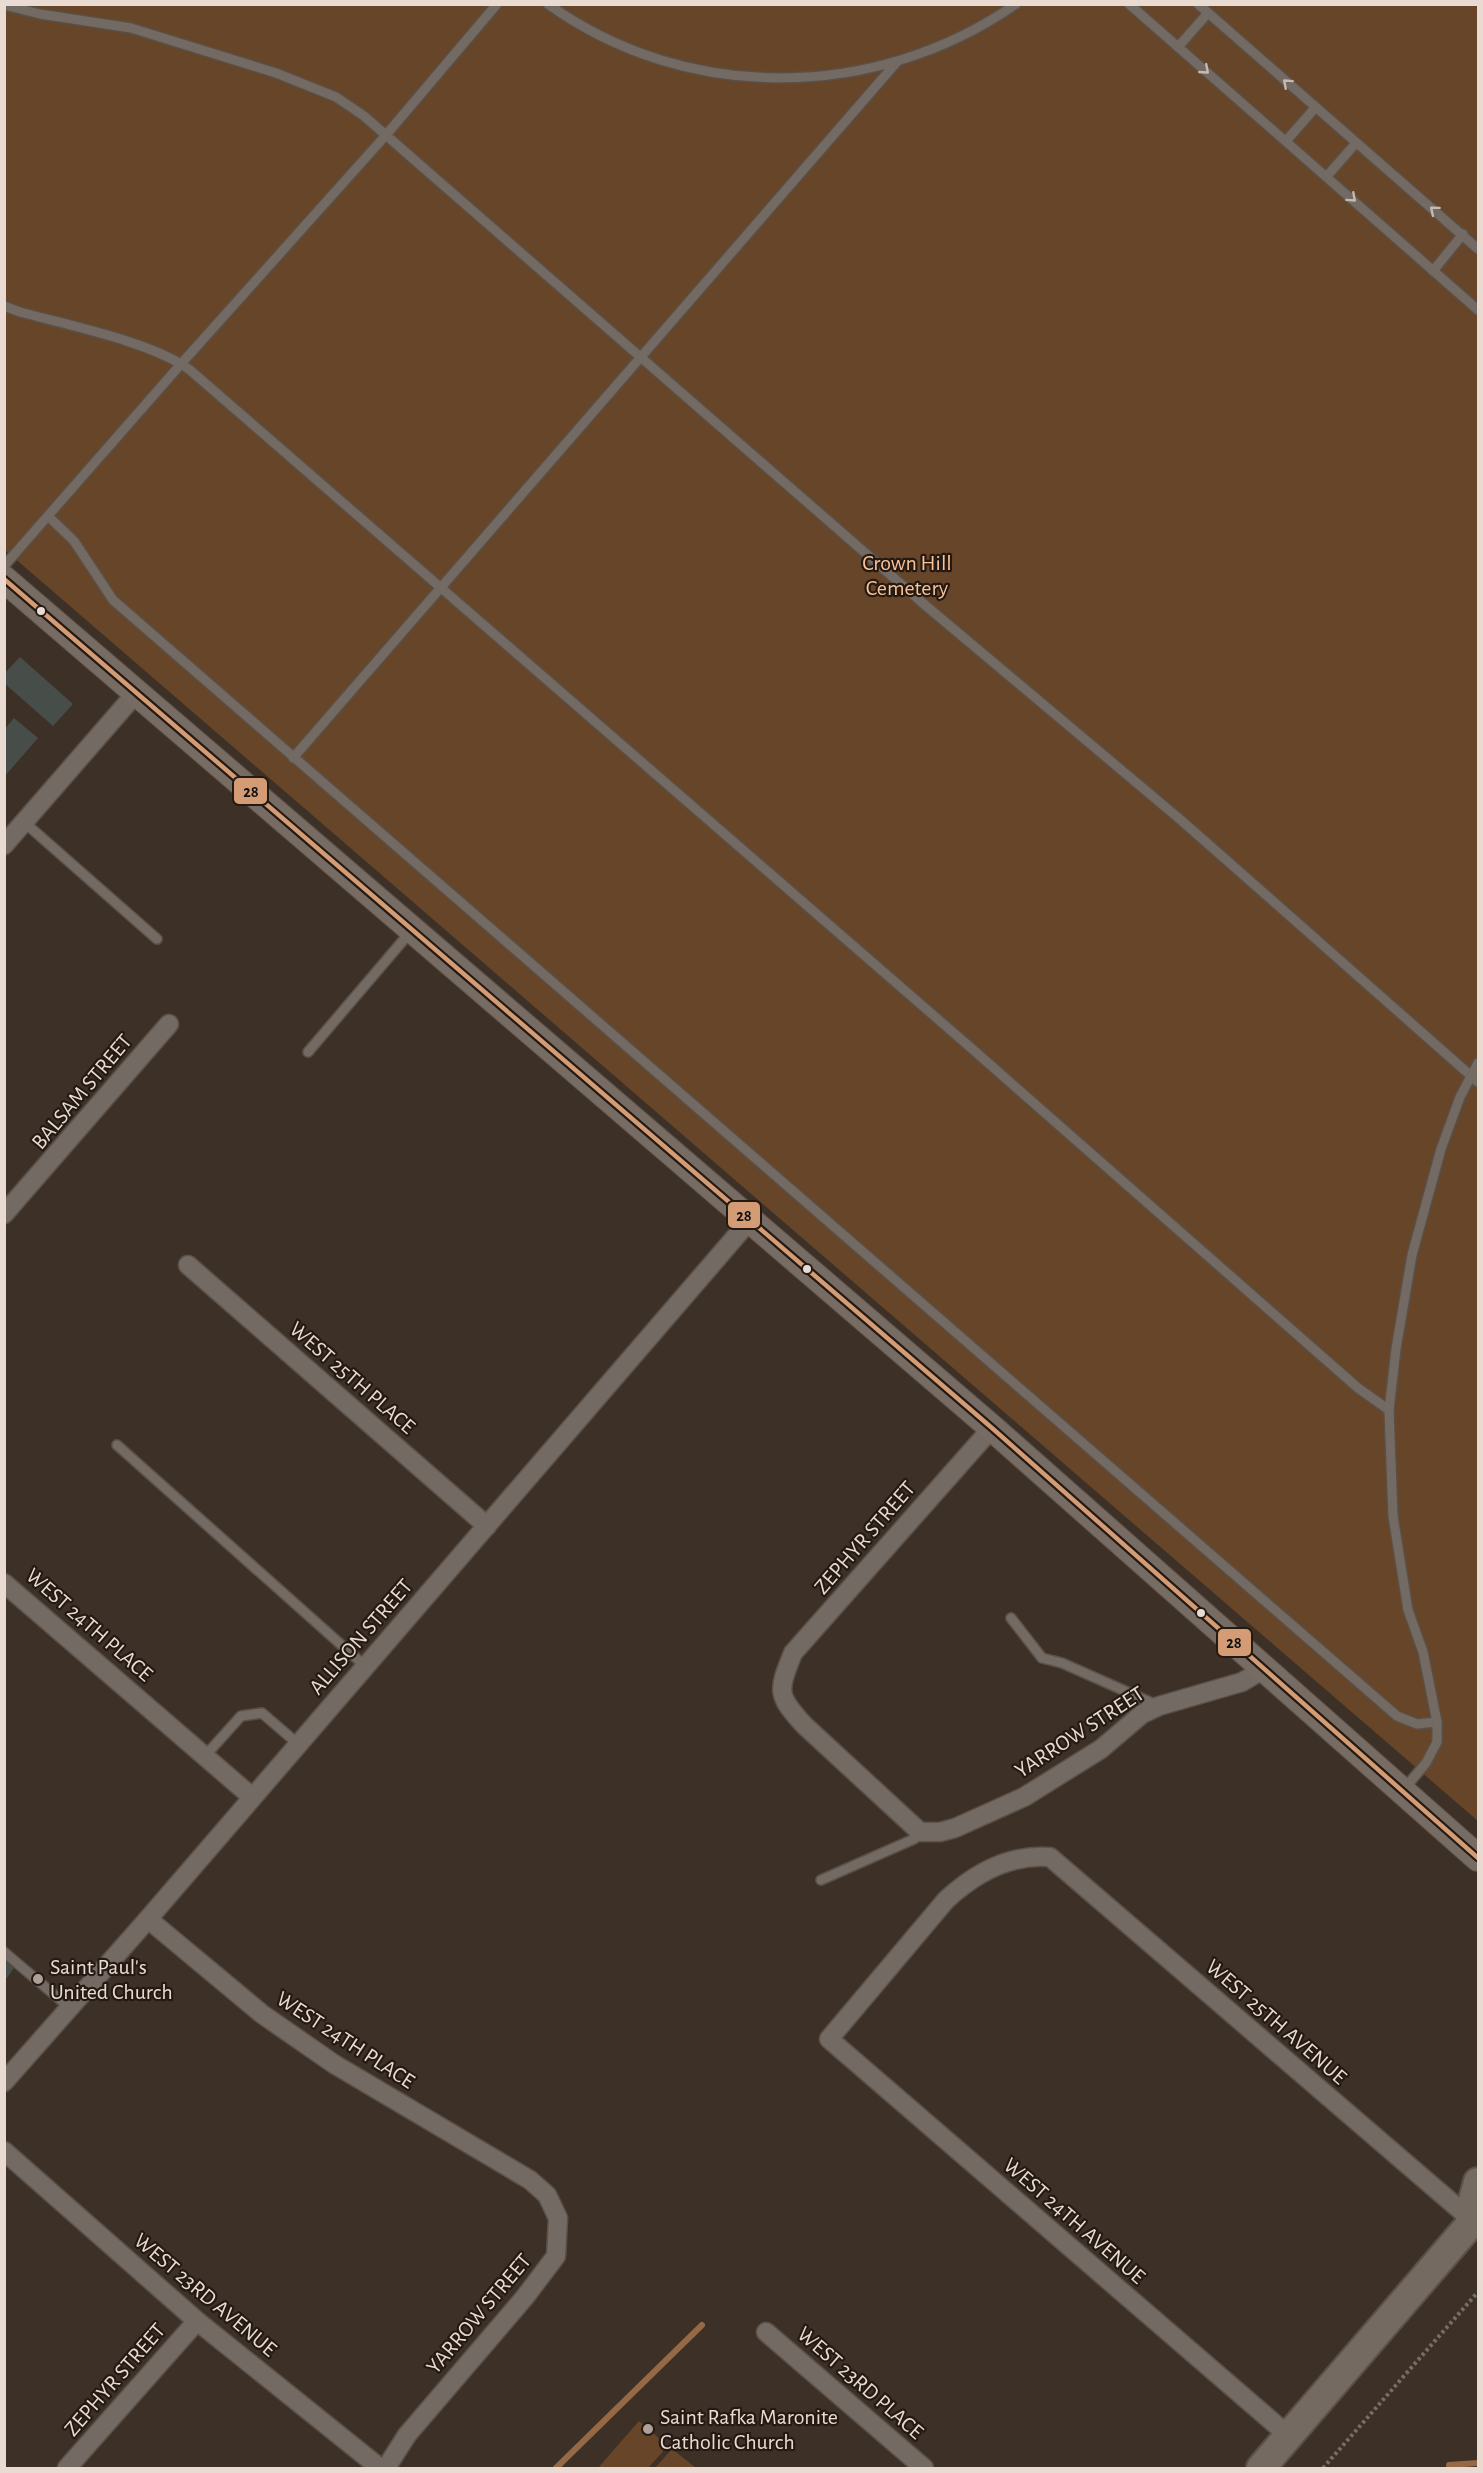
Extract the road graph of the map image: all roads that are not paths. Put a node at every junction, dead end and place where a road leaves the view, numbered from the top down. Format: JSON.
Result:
{"nodes":[{"id":1,"x":496,"y":4,"type":"edge"},
{"id":2,"x":548,"y":4,"type":"edge"},
{"id":3,"x":1016,"y":4,"type":"edge"},
{"id":4,"x":1129,"y":4,"type":"edge"},
{"id":5,"x":1198,"y":4,"type":"edge"},
{"id":6,"x":4,"y":5,"type":"edge"},
{"id":7,"x":1208,"y":13,"type":"junction"},
{"id":8,"x":1178,"y":47,"type":"junction"},
{"id":9,"x":896,"y":63,"type":"junction"},
{"id":10,"x":1315,"y":108,"type":"junction"},
{"id":11,"x":386,"y":135,"type":"junction"},
{"id":12,"x":1286,"y":141,"type":"junction"},
{"id":13,"x":1356,"y":143,"type":"junction"},
{"id":14,"x":1327,"y":176,"type":"junction"},
{"id":15,"x":1463,"y":234,"type":"junction"},
{"id":16,"x":1479,"y":249,"type":"edge"},
{"id":17,"x":1433,"y":270,"type":"junction"},
{"id":18,"x":4,"y":306,"type":"edge"},
{"id":19,"x":1479,"y":310,"type":"edge"},
{"id":20,"x":641,"y":356,"type":"junction"},
{"id":21,"x":181,"y":364,"type":"junction"},
{"id":22,"x":49,"y":517,"type":"junction"},
{"id":23,"x":4,"y":566,"type":"edge"},
{"id":24,"x":4,"y":579,"type":"edge"},
{"id":25,"x":441,"y":586,"type":"junction"},
{"id":26,"x":136,"y":693,"type":"junction"},
{"id":27,"x":293,"y":758,"type":"junction"},
{"id":28,"x":24,"y":822,"type":"junction"},
{"id":29,"x":4,"y":845,"type":"edge"},
{"id":30,"x":412,"y":930,"type":"junction"},
{"id":31,"x":157,"y":939,"type":"dead end"},
{"id":32,"x":169,"y":1024,"type":"dead end"},
{"id":33,"x":308,"y":1052,"type":"dead end"},
{"id":34,"x":1479,"y":1063,"type":"edge"},
{"id":35,"x":1475,"y":1078,"type":"edge"},
{"id":36,"x":4,"y":1214,"type":"edge"},
{"id":37,"x":750,"y":1220,"type":"junction"},
{"id":38,"x":188,"y":1265,"type":"dead end"},
{"id":39,"x":1389,"y":1410,"type":"junction"},
{"id":40,"x":992,"y":1428,"type":"junction"},
{"id":41,"x":117,"y":1445,"type":"dead end"},
{"id":42,"x":487,"y":1526,"type":"junction"},
{"id":43,"x":4,"y":1583,"type":"edge"},
{"id":44,"x":1011,"y":1618,"type":"dead end"},
{"id":45,"x":365,"y":1666,"type":"junction"},
{"id":46,"x":1264,"y":1669,"type":"junction"},
{"id":47,"x":1159,"y":1706,"type":"junction"},
{"id":48,"x":1437,"y":1722,"type":"junction"},
{"id":49,"x":298,"y":1744,"type":"junction"},
{"id":50,"x":205,"y":1756,"type":"junction"},
{"id":51,"x":1402,"y":1791,"type":"junction"},
{"id":52,"x":252,"y":1797,"type":"junction"},
{"id":53,"x":920,"y":1832,"type":"junction"},
{"id":54,"x":1050,"y":1857,"type":"joint"},
{"id":55,"x":1479,"y":1858,"type":"edge"},
{"id":56,"x":820,"y":1880,"type":"dead end"},
{"id":57,"x":148,"y":1919,"type":"junction"},
{"id":58,"x":4,"y":1952,"type":"edge"},
{"id":59,"x":70,"y":2008,"type":"junction"},
{"id":60,"x":4,"y":2082,"type":"edge"},
{"id":61,"x":4,"y":2151,"type":"edge"},
{"id":62,"x":530,"y":2180,"type":"joint"},
{"id":63,"x":1479,"y":2182,"type":"edge"},
{"id":64,"x":1476,"y":2221,"type":"edge"},
{"id":65,"x":197,"y":2321,"type":"junction"},
{"id":66,"x":766,"y":2332,"type":"dead end"},
{"id":67,"x":1290,"y":2437,"type":"junction"},
{"id":68,"x":67,"y":2469,"type":"edge"},
{"id":69,"x":380,"y":2469,"type":"edge"},
{"id":70,"x":386,"y":2469,"type":"edge"},
{"id":71,"x":924,"y":2469,"type":"edge"},
{"id":72,"x":1262,"y":2469,"type":"edge"}],
"edges":[{"from":1,"to":11,"type":"lane"},
{"from":2,"to":9,"type":"lane"},
{"from":3,"to":9,"type":"lane"},
{"from":4,"to":8,"type":"lane"},
{"from":5,"to":7,"type":"lane"},
{"from":6,"to":11,"type":"lane"},
{"from":7,"to":8,"type":"lane"},
{"from":10,"to":7,"type":"lane","one_way":true},
{"from":8,"to":12,"type":"lane","one_way":true},
{"from":9,"to":20,"type":"lane"},
{"from":10,"to":12,"type":"lane"},
{"from":10,"to":13,"type":"lane"},
{"from":11,"to":20,"type":"lane"},
{"from":11,"to":21,"type":"lane"},
{"from":12,"to":14,"type":"lane"},
{"from":13,"to":14,"type":"lane"},
{"from":15,"to":13,"type":"lane","one_way":true},
{"from":14,"to":17,"type":"lane","one_way":true},
{"from":15,"to":16,"type":"lane"},
{"from":15,"to":17,"type":"lane"},
{"from":17,"to":19,"type":"lane"},
{"from":18,"to":21,"type":"lane"},
{"from":20,"to":25,"type":"lane"},
{"from":20,"to":35,"type":"lane"},
{"from":21,"to":22,"type":"lane"},
{"from":21,"to":25,"type":"lane"},
{"from":22,"to":23,"type":"lane"},
{"from":22,"to":27,"type":"lane"},
{"from":24,"to":26,"type":"street"},
{"from":25,"to":27,"type":"lane"},
{"from":25,"to":39,"type":"lane"},
{"from":26,"to":28,"type":"street"},
{"from":26,"to":30,"type":"street"},
{"from":27,"to":48,"type":"lane"},
{"from":28,"to":29,"type":"street"},
{"from":28,"to":31,"type":"lane"},
{"from":30,"to":33,"type":"lane"},
{"from":30,"to":37,"type":"street"},
{"from":32,"to":36,"type":"street","name":"BALSAM STREET"},
{"from":34,"to":35,"type":"lane"},
{"from":35,"to":39,"type":"lane"},
{"from":37,"to":40,"type":"street"},
{"from":37,"to":42,"type":"street","name":"ALLISON STREET"},
{"from":38,"to":42,"type":"street","name":"WEST 25TH PLACE"},
{"from":39,"to":48,"type":"lane"},
{"from":40,"to":46,"type":"street"},
{"from":40,"to":53,"type":"street","name":"ZEPHYR STREET"},
{"from":41,"to":45,"type":"lane"},
{"from":42,"to":45,"type":"street","name":"ALLISON STREET"},
{"from":43,"to":50,"type":"street","name":"WEST 24TH PLACE"},
{"from":44,"to":47,"type":"lane"},
{"from":45,"to":49,"type":"street","name":"ALLISON STREET"},
{"from":46,"to":47,"type":"street","name":"YARROW STREET"},
{"from":46,"to":51,"type":"street"},
{"from":47,"to":53,"type":"street","name":"YARROW STREET"},
{"from":48,"to":51,"type":"lane"},
{"from":49,"to":50,"type":"lane"},
{"from":49,"to":52,"type":"street","name":"ALLISON STREET"},
{"from":50,"to":52,"type":"street","name":"WEST 24TH PLACE"},
{"from":51,"to":55,"type":"street"},
{"from":52,"to":57,"type":"street","name":"ALLISON STREET"},
{"from":53,"to":56,"type":"lane"},
{"from":54,"to":64,"type":"street","name":"WEST 25TH AVENUE"},
{"from":54,"to":67,"type":"street","name":"WEST 24TH AVENUE"},
{"from":57,"to":59,"type":"street","name":"ALLISON STREET"},
{"from":57,"to":62,"type":"street","name":"WEST 24TH PLACE"},
{"from":58,"to":59,"type":"lane"},
{"from":59,"to":60,"type":"street","name":"ALLISON STREET"},
{"from":61,"to":65,"type":"street","name":"WEST 23RD AVENUE"},
{"from":62,"to":70,"type":"street","name":"YARROW STREET"},
{"from":63,"to":64,"type":"main road"},
{"from":64,"to":67,"type":"main road"},
{"from":65,"to":68,"type":"street","name":"ZEPHYR STREET"},
{"from":65,"to":69,"type":"street","name":"WEST 23RD AVENUE"},
{"from":66,"to":71,"type":"street","name":"WEST 23RD PLACE"},
{"from":67,"to":72,"type":"main road"}]}
